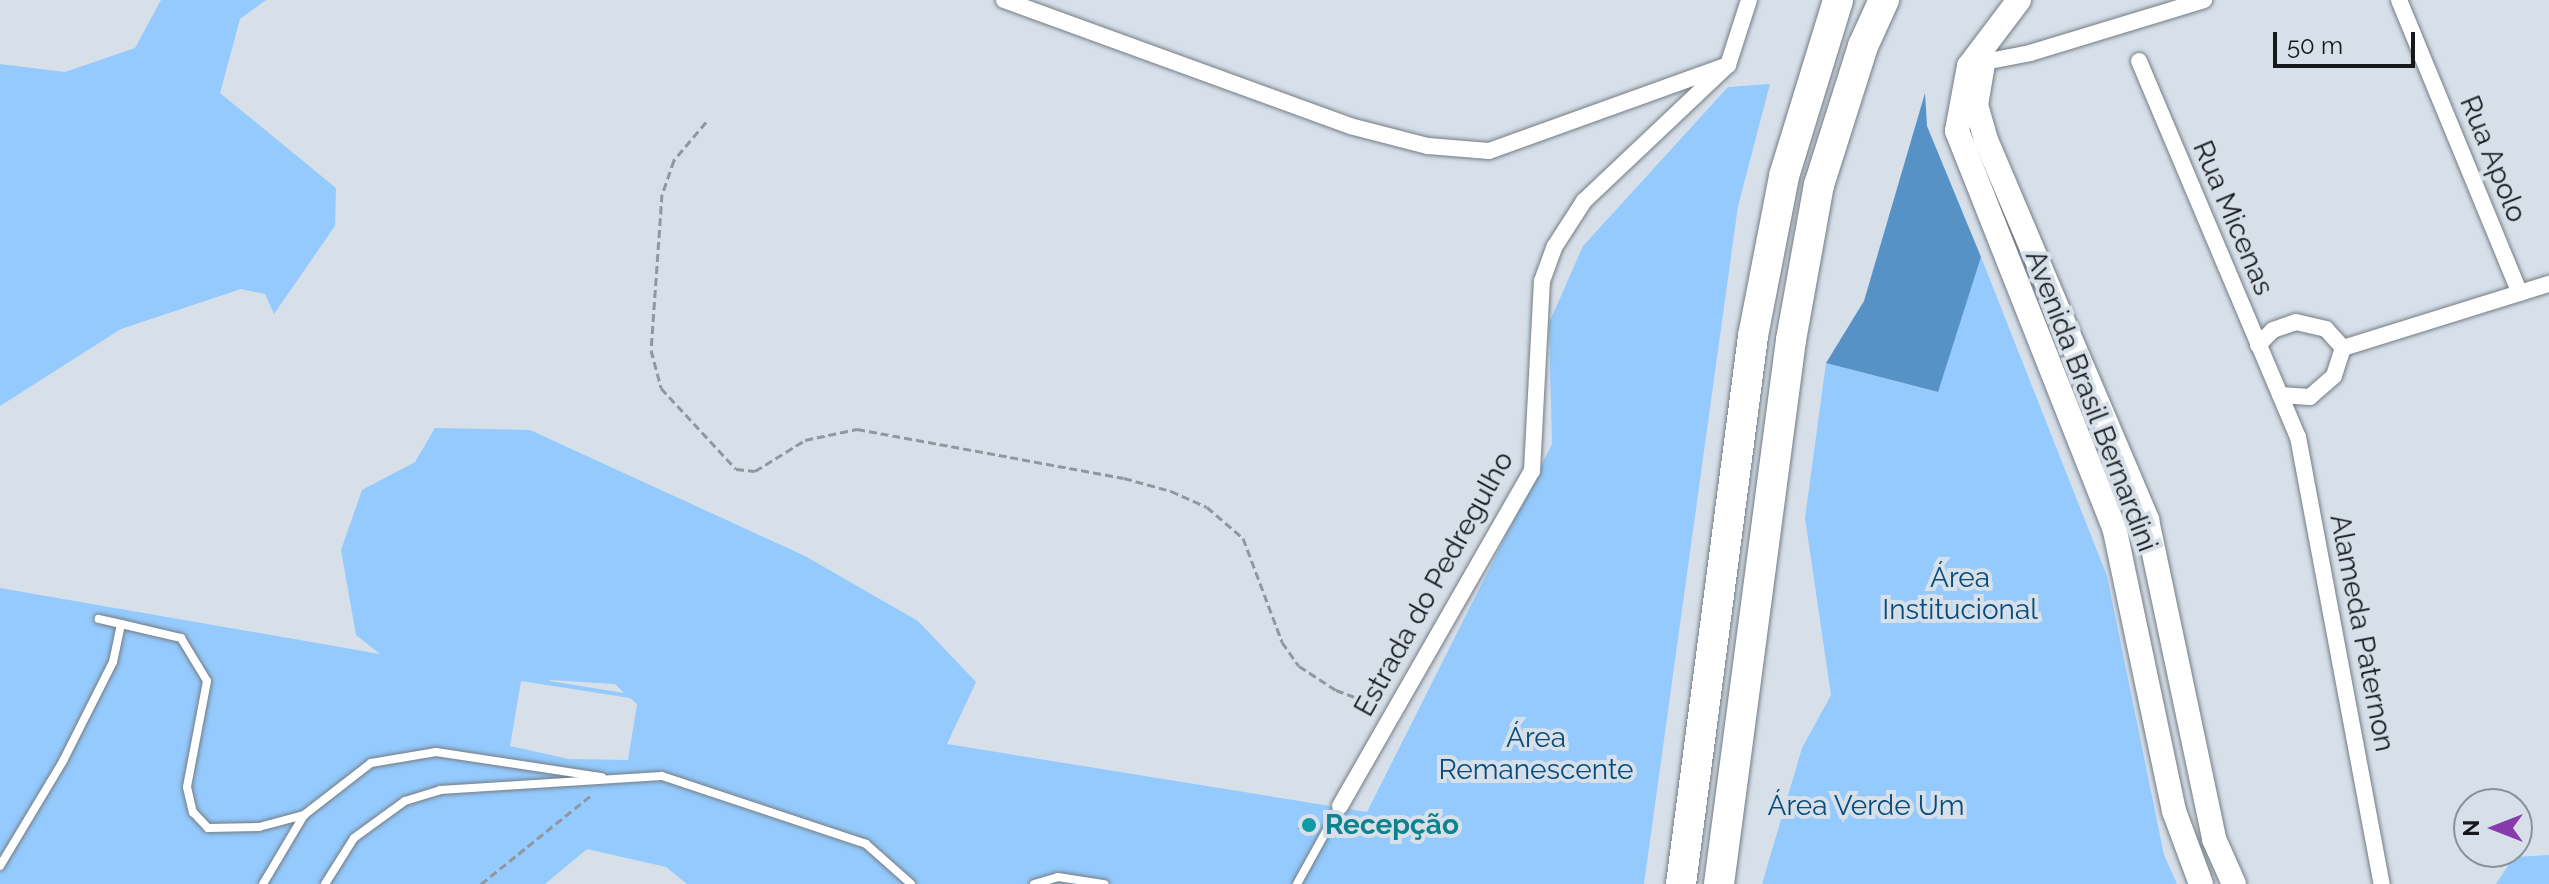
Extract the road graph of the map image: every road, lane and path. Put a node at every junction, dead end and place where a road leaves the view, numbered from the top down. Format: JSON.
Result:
{"nodes":[{"id":1,"x":1004,"y":0,"type":"edge"},
{"id":2,"x":1749,"y":0,"type":"edge"},
{"id":3,"x":1838,"y":0,"type":"edge"},
{"id":4,"x":1884,"y":0,"type":"edge"},
{"id":5,"x":2019,"y":0,"type":"edge"},
{"id":6,"x":2204,"y":0,"type":"edge"},
{"id":7,"x":2399,"y":0,"type":"edge"},
{"id":8,"x":1980,"y":57,"type":"junction"},
{"id":9,"x":2139,"y":61,"type":"dead end"},
{"id":10,"x":1728,"y":65,"type":"junction"},
{"id":11,"x":706,"y":122,"type":"dead end"},
{"id":12,"x":2549,"y":284,"type":"edge"},
{"id":13,"x":2520,"y":293,"type":"junction"},
{"id":14,"x":2258,"y":345,"type":"junction"},
{"id":15,"x":2343,"y":348,"type":"junction"},
{"id":16,"x":2280,"y":395,"type":"junction"},
{"id":17,"x":99,"y":619,"type":"dead end"},
{"id":18,"x":121,"y":624,"type":"junction"},
{"id":19,"x":1395,"y":713,"type":"junction"},
{"id":20,"x":614,"y":779,"type":"junction"},
{"id":21,"x":1340,"y":806,"type":"joint"},
{"id":22,"x":304,"y":815,"type":"junction"},
{"id":23,"x":0,"y":866,"type":"edge"},
{"id":24,"x":263,"y":884,"type":"edge"},
{"id":25,"x":325,"y":884,"type":"edge"},
{"id":26,"x":481,"y":884,"type":"edge"},
{"id":27,"x":911,"y":884,"type":"edge"},
{"id":28,"x":1034,"y":884,"type":"edge"},
{"id":29,"x":1104,"y":884,"type":"edge"},
{"id":30,"x":1297,"y":884,"type":"edge"},
{"id":31,"x":1681,"y":884,"type":"edge"},
{"id":32,"x":1719,"y":884,"type":"edge"},
{"id":33,"x":2201,"y":884,"type":"edge"},
{"id":34,"x":2234,"y":884,"type":"edge"},
{"id":35,"x":2382,"y":884,"type":"edge"}],
"edges":[{"from":1,"to":10,"type":"street"},
{"from":2,"to":10,"type":"street"},
{"from":3,"to":31,"type":"highway"},
{"from":4,"to":32,"type":"highway"},
{"from":5,"to":8,"type":"street","name":"Avenida Brasil Bernardini"},
{"from":6,"to":8,"type":"street"},
{"from":7,"to":13,"type":"street","name":"Rua Apolo"},
{"from":8,"to":33,"type":"street","name":"Avenida Brasil Bernardini"},
{"from":8,"to":34,"type":"street","name":"Avenida Brasil Bernardini"},
{"from":9,"to":14,"type":"street","name":"Rua Micenas"},
{"from":10,"to":19,"type":"street","name":"Estrada do Pedregulho"},
{"from":11,"to":19,"type":"path"},
{"from":12,"to":13,"type":"street"},
{"from":13,"to":15,"type":"street"},
{"from":14,"to":15,"type":"street"},
{"from":14,"to":16,"type":"street","name":"Rua Micenas"},
{"from":15,"to":16,"type":"street"},
{"from":16,"to":35,"type":"street","name":"Alameda Paternon"},
{"from":17,"to":18,"type":"lane"},
{"from":18,"to":22,"type":"lane"},
{"from":18,"to":23,"type":"lane"},
{"from":19,"to":21,"type":"street","name":"Estrada do Pedregulho"},
{"from":20,"to":22,"type":"lane"},
{"from":20,"to":25,"type":"lane"},
{"from":20,"to":26,"type":"path"},
{"from":20,"to":27,"type":"lane"},
{"from":21,"to":30,"type":"lane"},
{"from":22,"to":24,"type":"lane"},
{"from":28,"to":29,"type":"lane"}]}
